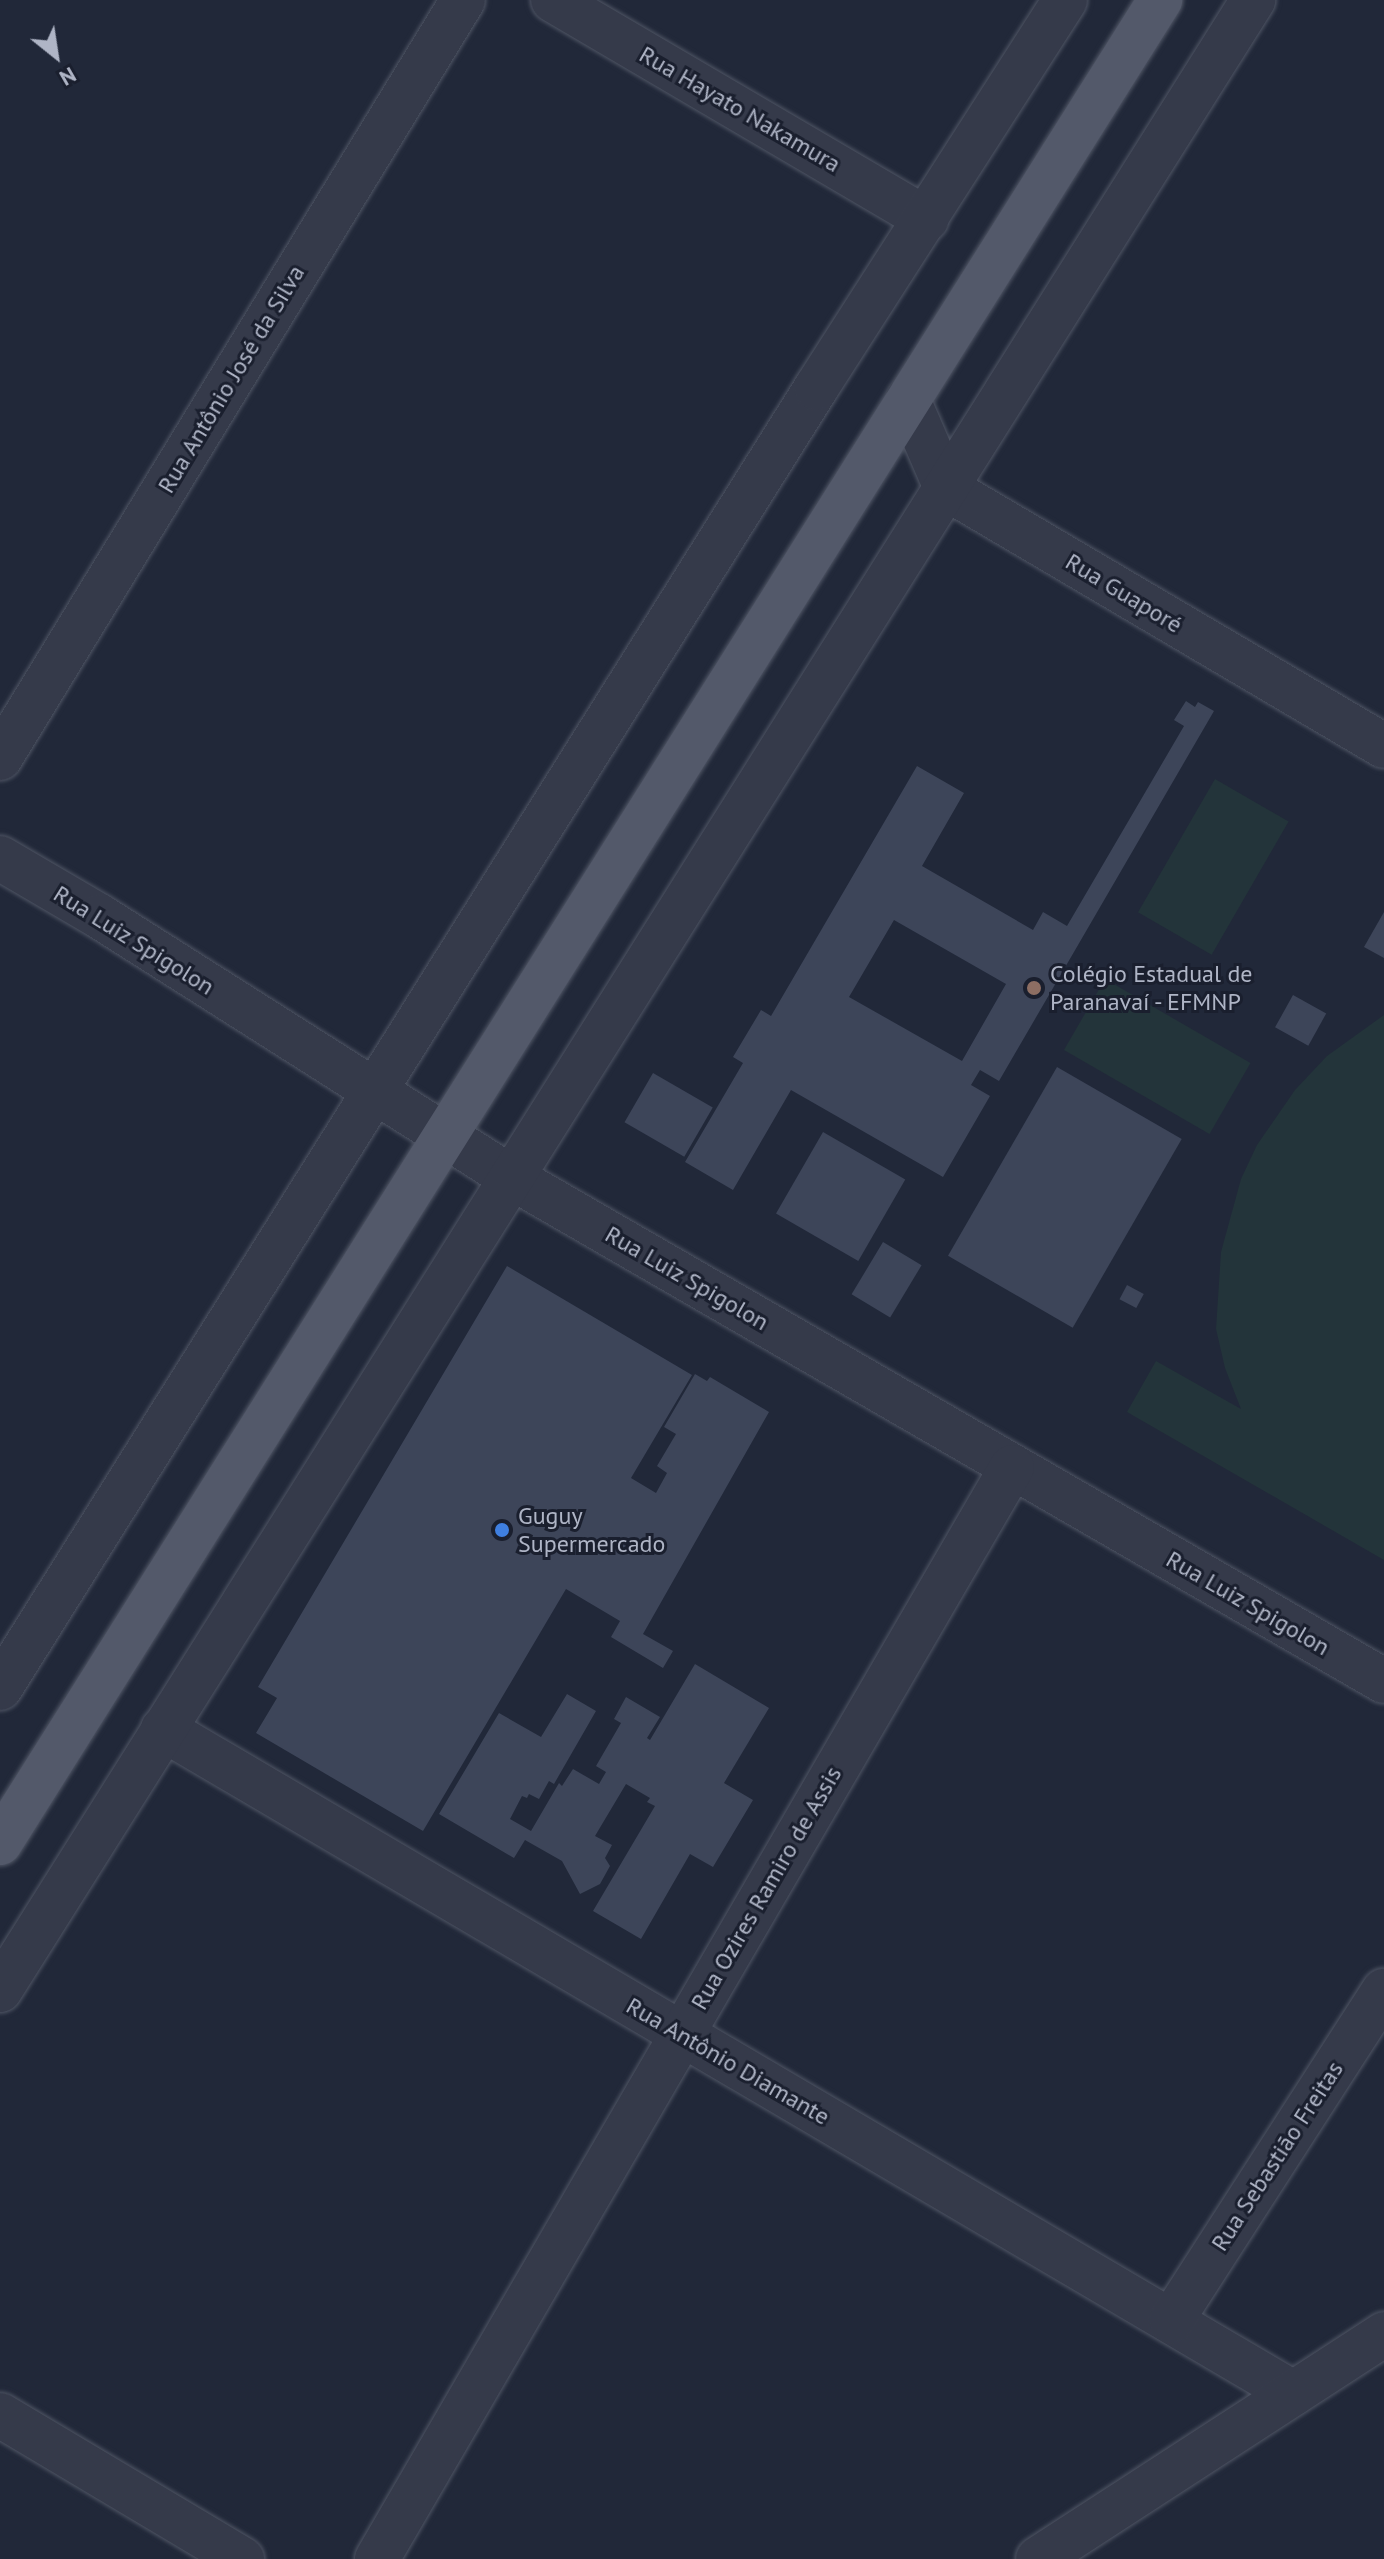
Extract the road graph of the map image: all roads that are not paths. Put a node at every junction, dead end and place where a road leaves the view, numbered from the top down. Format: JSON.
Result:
{"nodes":[{"id":1,"x":463,"y":0,"type":"edge"},
{"id":2,"x":553,"y":0,"type":"edge"},
{"id":3,"x":1065,"y":0,"type":"edge"},
{"id":4,"x":1160,"y":0,"type":"edge"},
{"id":5,"x":1253,"y":0,"type":"edge"},
{"id":6,"x":927,"y":219,"type":"junction"},
{"id":7,"x":908,"y":400,"type":"junction"},
{"id":8,"x":946,"y":488,"type":"junction"},
{"id":9,"x":1384,"y":746,"type":"edge"},
{"id":10,"x":0,"y":758,"type":"edge"},
{"id":11,"x":0,"y":858,"type":"edge"},
{"id":12,"x":375,"y":1094,"type":"junction"},
{"id":13,"x":444,"y":1135,"type":"junction"},
{"id":14,"x":511,"y":1177,"type":"junction"},
{"id":15,"x":1012,"y":1467,"type":"junction"},
{"id":16,"x":1384,"y":1681,"type":"edge"},
{"id":17,"x":0,"y":1688,"type":"edge"},
{"id":18,"x":163,"y":1729,"type":"junction"},
{"id":19,"x":0,"y":1843,"type":"edge"},
{"id":20,"x":0,"y":1990,"type":"edge"},
{"id":21,"x":1384,"y":1991,"type":"edge"},
{"id":22,"x":683,"y":2034,"type":"junction"},
{"id":23,"x":1171,"y":2321,"type":"junction"},
{"id":24,"x":1384,"y":2334,"type":"edge"},
{"id":25,"x":1293,"y":2393,"type":"junction"},
{"id":26,"x":0,"y":2415,"type":"edge"},
{"id":27,"x":242,"y":2559,"type":"edge"},
{"id":28,"x":377,"y":2559,"type":"edge"},
{"id":29,"x":1038,"y":2559,"type":"edge"}],
"edges":[{"from":1,"to":10,"type":"street","name":"Rua Antônio José da Silva"},
{"from":2,"to":6,"type":"street","name":"Rua Hayato Nakamura"},
{"from":3,"to":6,"type":"street"},
{"from":4,"to":7,"type":"main road"},
{"from":5,"to":8,"type":"street"},
{"from":6,"to":12,"type":"street"},
{"from":7,"to":8,"type":"street"},
{"from":7,"to":13,"type":"main road"},
{"from":8,"to":9,"type":"street","name":"Rua Guaporé"},
{"from":8,"to":14,"type":"street"},
{"from":11,"to":12,"type":"street","name":"Rua Luiz Spigolon"},
{"from":12,"to":13,"type":"street","name":"Rua Luiz Spigolon"},
{"from":12,"to":17,"type":"street"},
{"from":13,"to":14,"type":"street","name":"Rua Luiz Spigolon"},
{"from":13,"to":19,"type":"main road"},
{"from":14,"to":15,"type":"street","name":"Rua Luiz Spigolon"},
{"from":14,"to":18,"type":"street"},
{"from":15,"to":16,"type":"street","name":"Rua Luiz Spigolon"},
{"from":15,"to":22,"type":"street","name":"Rua Ozires Ramiro de Assis"},
{"from":18,"to":20,"type":"street"},
{"from":18,"to":22,"type":"street","name":"Rua Antônio Diamante"},
{"from":21,"to":23,"type":"street","name":"Rua Sebastião Freitas"},
{"from":22,"to":23,"type":"street","name":"Rua Antônio Diamante"},
{"from":22,"to":28,"type":"street","name":"Rua Ozires Ramiro de Assis"},
{"from":23,"to":25,"type":"street","name":"Rua Antônio Diamante"},
{"from":24,"to":25,"type":"street"},
{"from":25,"to":29,"type":"street"},
{"from":26,"to":27,"type":"street"}]}
